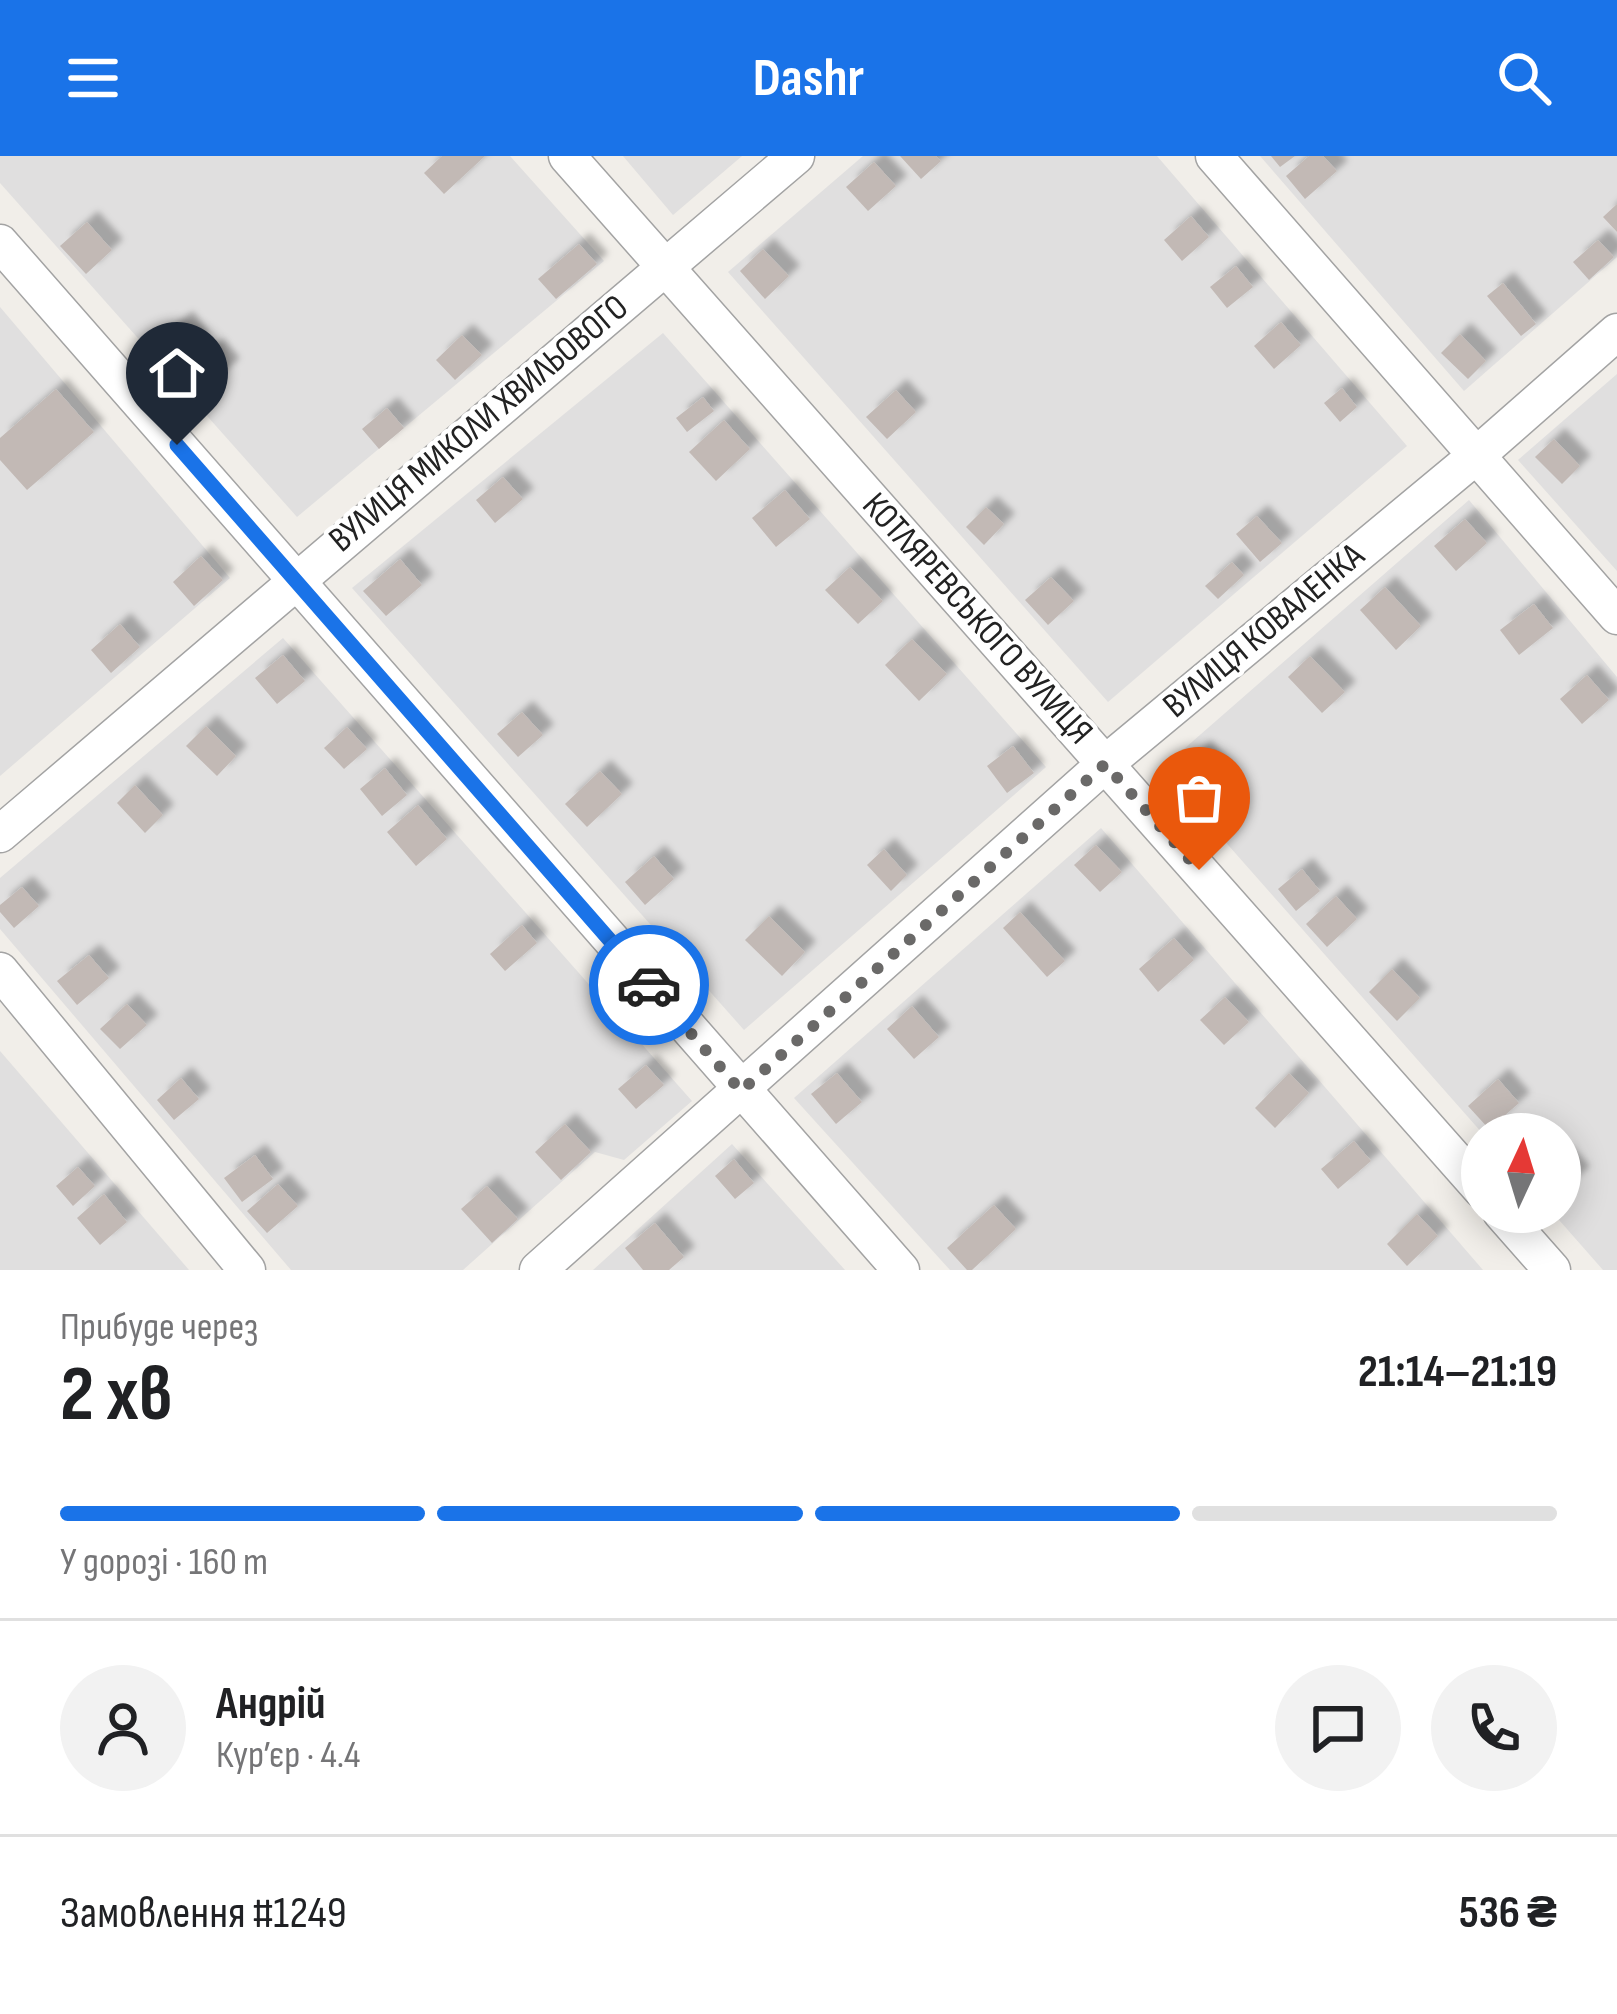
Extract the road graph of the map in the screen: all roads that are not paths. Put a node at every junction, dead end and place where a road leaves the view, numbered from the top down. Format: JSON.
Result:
{"nodes":[{"id":1,"x":567,"y":156,"type":"edge"},
{"id":2,"x":796,"y":156,"type":"edge"},
{"id":3,"x":1214,"y":156,"type":"edge"},
{"id":4,"x":0,"y":242,"type":"edge"},
{"id":5,"x":664,"y":266,"type":"junction"},
{"id":6,"x":1617,"y":332,"type":"edge"},
{"id":7,"x":1477,"y":455,"type":"junction"},
{"id":8,"x":295,"y":580,"type":"junction"},
{"id":9,"x":1617,"y":616,"type":"edge"},
{"id":10,"x":1105,"y":764,"type":"junction"},
{"id":11,"x":0,"y":834,"type":"edge"},
{"id":12,"x":0,"y":970,"type":"edge"},
{"id":13,"x":741,"y":1091,"type":"junction"},
{"id":14,"x":1461,"y":1166,"type":"edge"},
{"id":15,"x":1519,"y":1233,"type":"edge"},
{"id":16,"x":247,"y":1270,"type":"edge"},
{"id":17,"x":538,"y":1270,"type":"edge"},
{"id":18,"x":901,"y":1270,"type":"edge"},
{"id":19,"x":1552,"y":1270,"type":"edge"}],
"edges":[{"from":1,"to":5,"type":"street","name":"КОТЛЯРЕВСЬКОГО ВУЛИЦЯ"},
{"from":2,"to":5,"type":"street","name":"ВУЛИЦЯ МИКОЛИ ХВИЛЬОВОГО"},
{"from":3,"to":7,"type":"street"},
{"from":4,"to":8,"type":"street"},
{"from":5,"to":8,"type":"street","name":"ВУЛИЦЯ МИКОЛИ ХВИЛЬОВОГО"},
{"from":5,"to":10,"type":"street","name":"КОТЛЯРЕВСЬКОГО ВУЛИЦЯ"},
{"from":6,"to":7,"type":"street","name":"ВУЛИЦЯ КОВАЛЕНКА"},
{"from":7,"to":9,"type":"street"},
{"from":7,"to":10,"type":"street","name":"ВУЛИЦЯ КОВАЛЕНКА"},
{"from":8,"to":11,"type":"street","name":"ВУЛИЦЯ МИКОЛИ ХВИЛЬОВОГО"},
{"from":8,"to":13,"type":"street"},
{"from":10,"to":13,"type":"street","name":"ВУЛИЦЯ КОВАЛЕНКА"},
{"from":10,"to":14,"type":"street","name":"КОТЛЯРЕВСЬКОГО ВУЛИЦЯ"},
{"from":12,"to":16,"type":"street"},
{"from":13,"to":17,"type":"street","name":"ВУЛИЦЯ КОВАЛЕНКА"},
{"from":13,"to":18,"type":"street"},
{"from":15,"to":19,"type":"street"}]}
